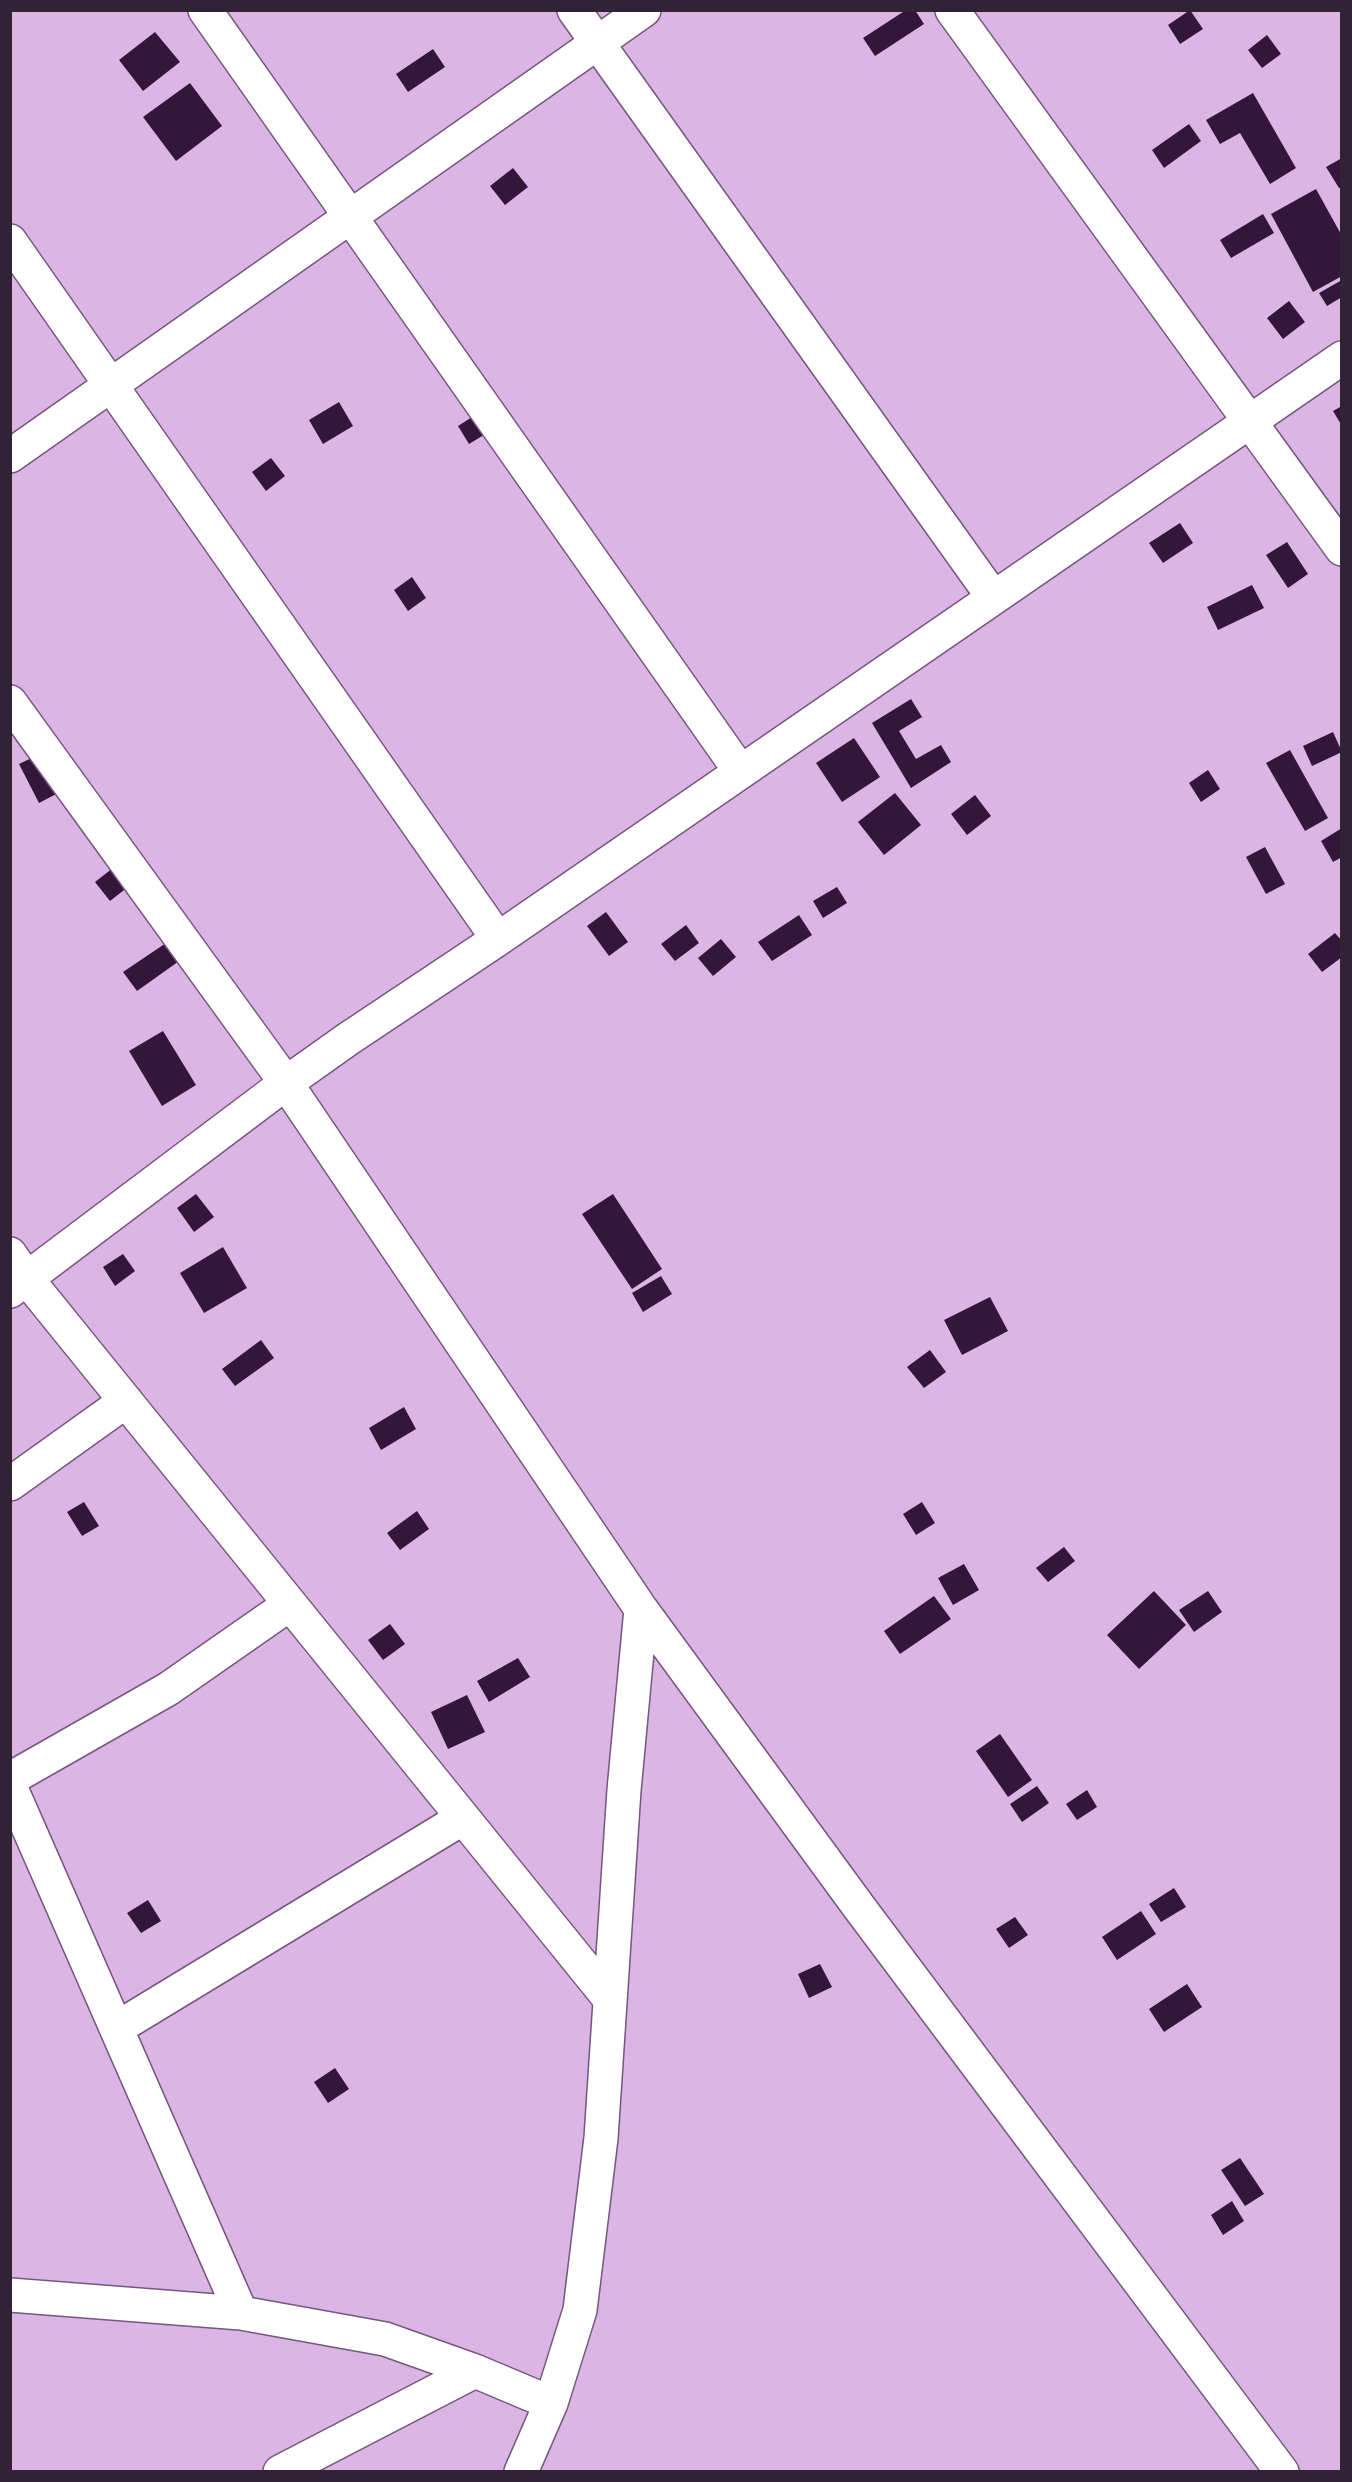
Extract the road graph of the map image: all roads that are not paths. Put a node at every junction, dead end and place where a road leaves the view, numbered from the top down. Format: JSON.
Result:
{"nodes":[{"id":1,"x":205,"y":10,"type":"edge"},
{"id":2,"x":574,"y":10,"type":"edge"},
{"id":3,"x":644,"y":10,"type":"edge"},
{"id":4,"x":952,"y":10,"type":"edge"},
{"id":5,"x":597,"y":43,"type":"junction"},
{"id":6,"x":351,"y":218,"type":"junction"},
{"id":7,"x":10,"y":241,"type":"edge"},
{"id":8,"x":1341,"y":358,"type":"edge"},
{"id":9,"x":111,"y":385,"type":"junction"},
{"id":10,"x":1250,"y":421,"type":"junction"},
{"id":11,"x":10,"y":456,"type":"edge"},
{"id":12,"x":1341,"y":549,"type":"edge"},
{"id":13,"x":993,"y":597,"type":"junction"},
{"id":14,"x":10,"y":702,"type":"edge"},
{"id":15,"x":740,"y":771,"type":"junction"},
{"id":16,"x":498,"y":939,"type":"junction"},
{"id":17,"x":286,"y":1083,"type":"junction"},
{"id":18,"x":16,"y":1275,"type":"edge"},
{"id":19,"x":126,"y":1401,"type":"junction"},
{"id":20,"x":10,"y":1484,"type":"edge"},
{"id":21,"x":290,"y":1604,"type":"junction"},
{"id":22,"x":641,"y":1610,"type":"junction"},
{"id":23,"x":10,"y":1779,"type":"edge"},
{"id":24,"x":10,"y":1785,"type":"edge"},
{"id":25,"x":463,"y":1818,"type":"junction"},
{"id":26,"x":609,"y":1998,"type":"junction"},
{"id":27,"x":117,"y":2028,"type":"junction"},
{"id":28,"x":10,"y":2295,"type":"edge"},
{"id":29,"x":241,"y":2313,"type":"junction"},
{"id":30,"x":476,"y":2371,"type":"junction"},
{"id":31,"x":551,"y":2403,"type":"junction"},
{"id":32,"x":280,"y":2472,"type":"edge"},
{"id":33,"x":521,"y":2472,"type":"edge"},
{"id":34,"x":1282,"y":2472,"type":"edge"}],
"edges":[{"from":1,"to":6,"type":"street"},
{"from":2,"to":5,"type":"street"},
{"from":3,"to":5,"type":"street"},
{"from":4,"to":10,"type":"street"},
{"from":5,"to":6,"type":"street"},
{"from":5,"to":13,"type":"street"},
{"from":6,"to":9,"type":"street"},
{"from":6,"to":15,"type":"street"},
{"from":7,"to":9,"type":"street"},
{"from":8,"to":10,"type":"street"},
{"from":9,"to":11,"type":"street"},
{"from":9,"to":16,"type":"street"},
{"from":10,"to":12,"type":"street"},
{"from":10,"to":13,"type":"street"},
{"from":13,"to":15,"type":"street"},
{"from":14,"to":17,"type":"street"},
{"from":15,"to":16,"type":"street"},
{"from":16,"to":17,"type":"street"},
{"from":17,"to":18,"type":"street"},
{"from":17,"to":22,"type":"street"},
{"from":18,"to":19,"type":"street"},
{"from":19,"to":20,"type":"street"},
{"from":19,"to":21,"type":"street"},
{"from":21,"to":23,"type":"street"},
{"from":21,"to":25,"type":"street"},
{"from":22,"to":26,"type":"street"},
{"from":22,"to":34,"type":"street"},
{"from":24,"to":27,"type":"street"},
{"from":25,"to":26,"type":"street"},
{"from":25,"to":27,"type":"street"},
{"from":26,"to":31,"type":"street"},
{"from":27,"to":29,"type":"street"},
{"from":28,"to":29,"type":"street"},
{"from":29,"to":30,"type":"street"},
{"from":30,"to":31,"type":"street"},
{"from":30,"to":32,"type":"street"},
{"from":31,"to":33,"type":"street"}]}
